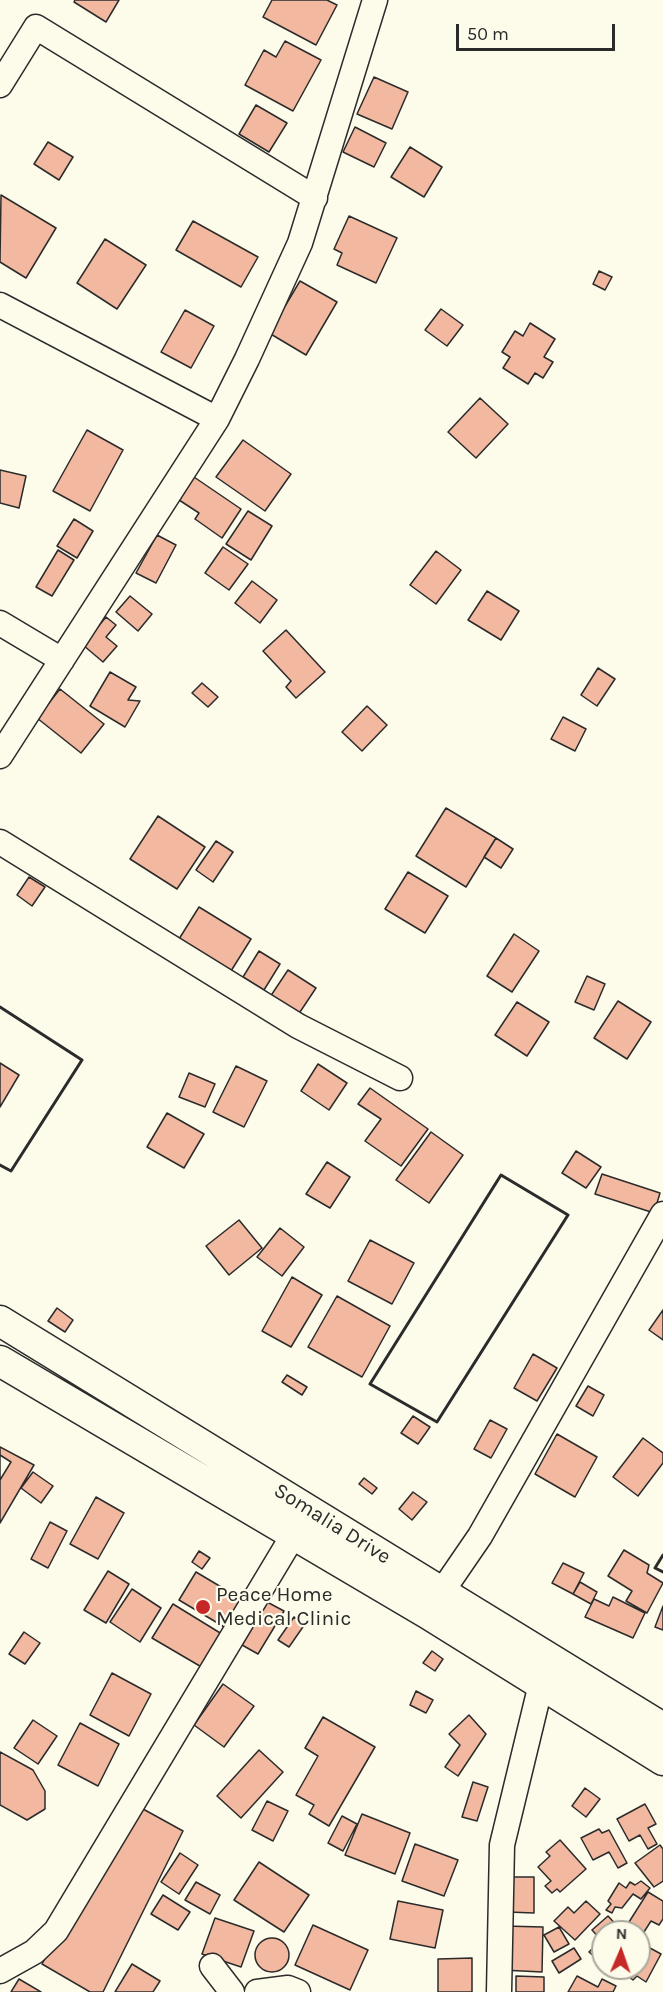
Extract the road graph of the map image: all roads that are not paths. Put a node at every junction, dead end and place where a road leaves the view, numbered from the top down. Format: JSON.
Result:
{"nodes":[{"id":1,"x":375,"y":0,"type":"edge"},
{"id":2,"x":0,"y":85,"type":"edge"},
{"id":3,"x":315,"y":198,"type":"junction"},
{"id":4,"x":0,"y":305,"type":"edge"},
{"id":5,"x":217,"y":419,"type":"junction"},
{"id":6,"x":0,"y":623,"type":"edge"},
{"id":7,"x":62,"y":660,"type":"junction"},
{"id":8,"x":0,"y":756,"type":"edge"},
{"id":9,"x":0,"y":842,"type":"edge"},
{"id":10,"x":400,"y":1078,"type":"dead end"},
{"id":11,"x":663,"y":1214,"type":"edge"},
{"id":12,"x":0,"y":1321,"type":"edge"},
{"id":13,"x":0,"y":1361,"type":"edge"},
{"id":14,"x":294,"y":1534,"type":"junction"},
{"id":15,"x":435,"y":1602,"type":"junction"},
{"id":16,"x":541,"y":1684,"type":"junction"},
{"id":17,"x":663,"y":1728,"type":"edge"},
{"id":18,"x":663,"y":1760,"type":"edge"},
{"id":19,"x":212,"y":1966,"type":"dead end"},
{"id":20,"x":0,"y":1971,"type":"edge"},
{"id":21,"x":232,"y":1992,"type":"edge"},
{"id":22,"x":257,"y":1992,"type":"edge"},
{"id":23,"x":298,"y":1992,"type":"edge"},
{"id":24,"x":498,"y":1992,"type":"edge"}],
"edges":[{"from":1,"to":3,"type":"street"},
{"from":2,"to":3,"type":"street"},
{"from":3,"to":5,"type":"street"},
{"from":4,"to":5,"type":"street"},
{"from":5,"to":7,"type":"street"},
{"from":6,"to":7,"type":"street"},
{"from":7,"to":8,"type":"street"},
{"from":9,"to":10,"type":"street"},
{"from":11,"to":15,"type":"street"},
{"from":12,"to":15,"type":"main road","name":"Somalia Drive"},
{"from":13,"to":14,"type":"main road","name":"Somalia Drive"},
{"from":14,"to":15,"type":"main road","name":"Somalia Drive"},
{"from":14,"to":20,"type":"street"},
{"from":15,"to":16,"type":"main road","name":"Somalia Drive"},
{"from":15,"to":17,"type":"main road","name":"Somalia Drive"},
{"from":16,"to":18,"type":"main road","name":"Somalia Drive"},
{"from":16,"to":24,"type":"street"},
{"from":19,"to":21,"type":"street"},
{"from":22,"to":23,"type":"street"}]}
